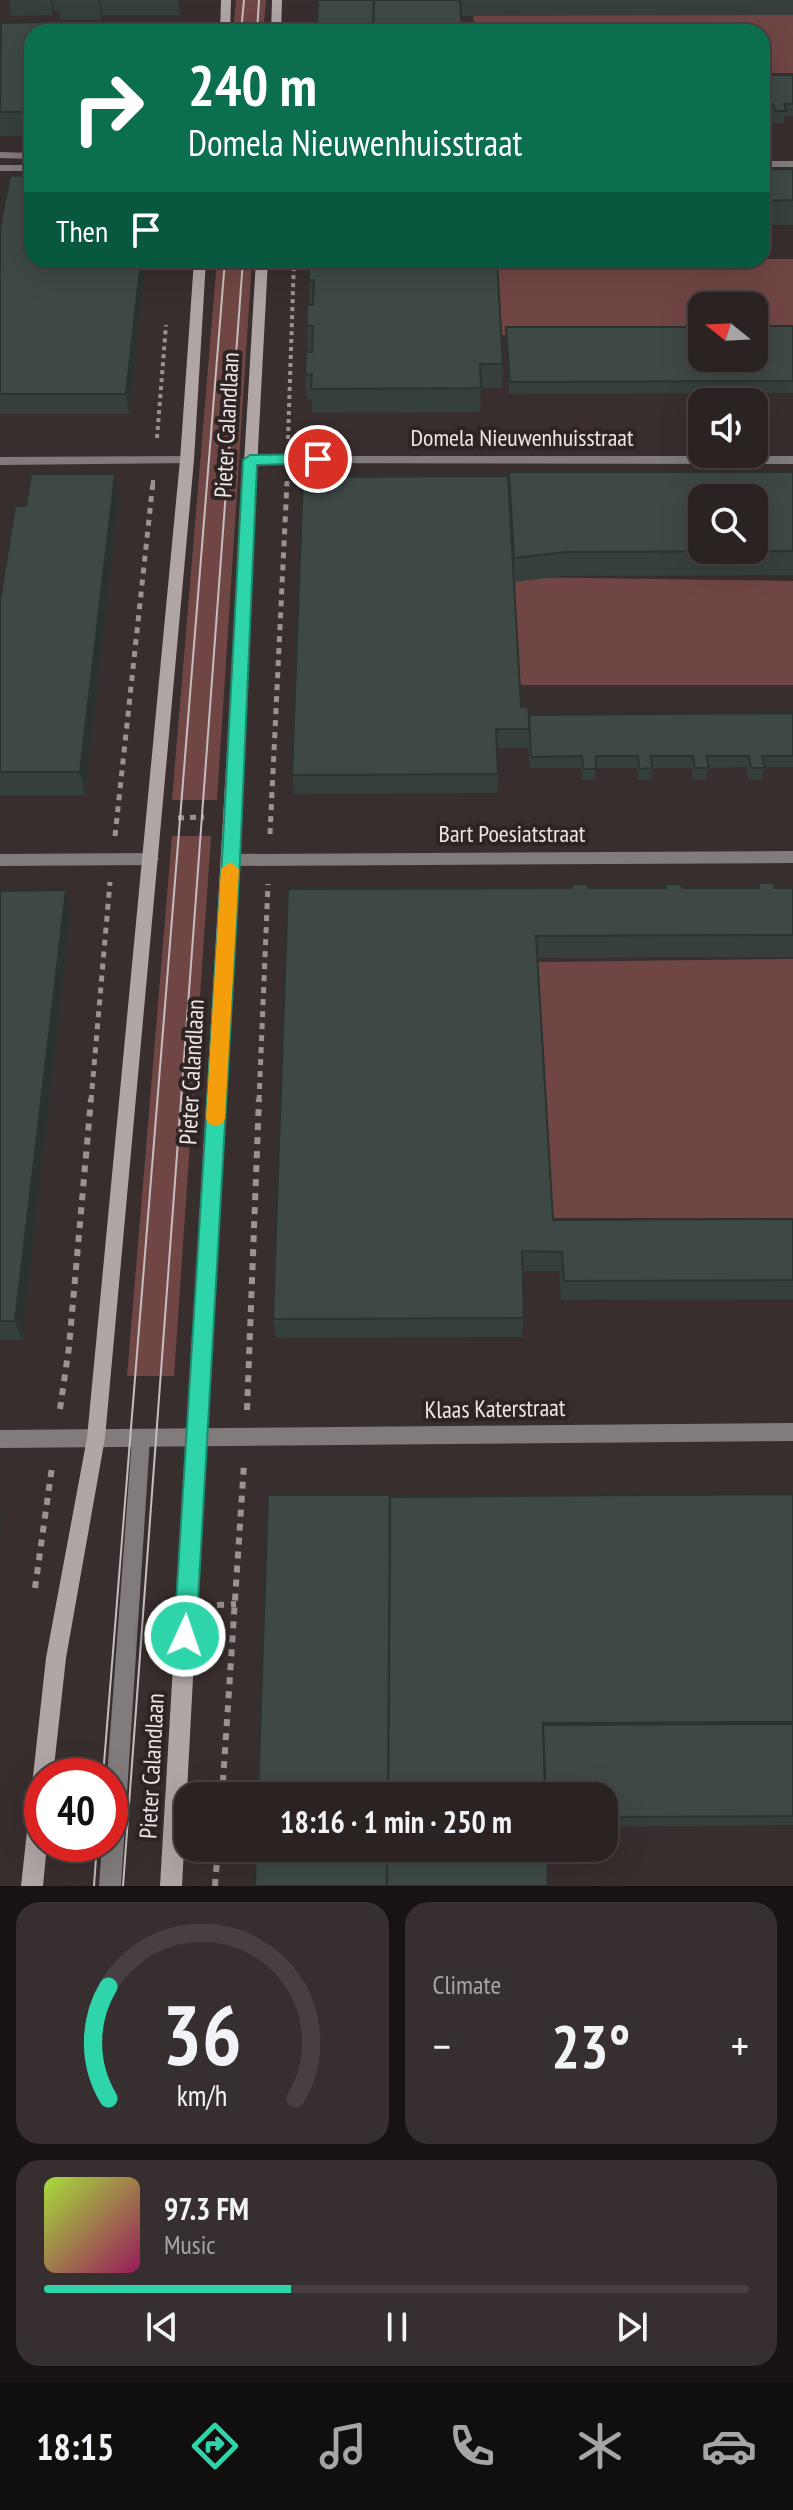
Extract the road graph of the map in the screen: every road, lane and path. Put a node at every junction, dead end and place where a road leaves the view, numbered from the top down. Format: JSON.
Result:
{"nodes":[{"id":1,"x":226,"y":0,"type":"edge"},
{"id":2,"x":277,"y":0,"type":"edge"},
{"id":3,"x":225,"y":24,"type":"edge"},
{"id":4,"x":276,"y":24,"type":"edge"},
{"id":5,"x":0,"y":31,"type":"edge"},
{"id":6,"x":24,"y":31,"type":"edge"},
{"id":7,"x":0,"y":155,"type":"edge"},
{"id":8,"x":24,"y":162,"type":"edge"},
{"id":9,"x":770,"y":164,"type":"edge"},
{"id":10,"x":793,"y":164,"type":"edge"},
{"id":11,"x":24,"y":165,"type":"edge"},
{"id":12,"x":0,"y":168,"type":"edge"},
{"id":13,"x":199,"y":268,"type":"edge"},
{"id":14,"x":262,"y":268,"type":"edge"},
{"id":15,"x":166,"y":321,"type":"dead end"},
{"id":16,"x":155,"y":459,"type":"junction"},
{"id":17,"x":187,"y":460,"type":"junction"},
{"id":18,"x":250,"y":460,"type":"junction"},
{"id":19,"x":793,"y":460,"type":"edge"},
{"id":20,"x":0,"y":461,"type":"edge"},
{"id":21,"x":271,"y":816,"type":"dead end"},
{"id":22,"x":233,"y":817,"type":"junction"},
{"id":23,"x":155,"y":819,"type":"junction"},
{"id":24,"x":117,"y":820,"type":"junction"},
{"id":25,"x":793,"y":857,"type":"edge"},
{"id":26,"x":112,"y":859,"type":"junction"},
{"id":27,"x":151,"y":859,"type":"junction"},
{"id":28,"x":0,"y":860,"type":"edge"},
{"id":29,"x":231,"y":860,"type":"junction"},
{"id":30,"x":793,"y":1432,"type":"edge"},
{"id":31,"x":197,"y":1436,"type":"junction"},
{"id":32,"x":246,"y":1437,"type":"junction"},
{"id":33,"x":96,"y":1438,"type":"junction"},
{"id":34,"x":141,"y":1438,"type":"junction"},
{"id":35,"x":0,"y":1439,"type":"edge"},
{"id":36,"x":55,"y":1439,"type":"junction"},
{"id":37,"x":35,"y":1594,"type":"dead end"},
{"id":38,"x":45,"y":1758,"type":"edge"},
{"id":39,"x":223,"y":1782,"type":"edge"},
{"id":40,"x":34,"y":1862,"type":"edge"},
{"id":41,"x":217,"y":1862,"type":"edge"},
{"id":42,"x":32,"y":1886,"type":"edge"},
{"id":43,"x":110,"y":1886,"type":"edge"},
{"id":44,"x":171,"y":1886,"type":"edge"},
{"id":45,"x":215,"y":1886,"type":"edge"}],
"edges":[{"from":1,"to":3,"type":"street"},
{"from":2,"to":4,"type":"street"},
{"from":5,"to":6,"type":"street"},
{"from":7,"to":8,"type":"street"},
{"from":9,"to":10,"type":"street"},
{"from":11,"to":12,"type":"street"},
{"from":13,"to":17,"type":"street","name":"Pieter Calandlaan"},
{"from":14,"to":18,"type":"street","name":"Pieter Calandlaan"},
{"from":15,"to":16,"type":"path"},
{"from":16,"to":17,"type":"street"},
{"from":16,"to":20,"type":"street"},
{"from":16,"to":24,"type":"path"},
{"from":17,"to":23,"type":"street","name":"Pieter Calandlaan"},
{"from":18,"to":19,"type":"street","name":"Domela Nieuwenhuisstraat"},
{"from":18,"to":22,"type":"street","name":"Pieter Calandlaan"},
{"from":21,"to":22,"type":"path"},
{"from":22,"to":23,"type":"path"},
{"from":22,"to":29,"type":"street","name":"Pieter Calandlaan"},
{"from":23,"to":24,"type":"path"},
{"from":23,"to":27,"type":"street","name":"Pieter Calandlaan"},
{"from":24,"to":26,"type":"path"},
{"from":25,"to":29,"type":"street","name":"Bart Poesiatstraat"},
{"from":26,"to":27,"type":"street"},
{"from":26,"to":28,"type":"street"},
{"from":26,"to":36,"type":"path"},
{"from":27,"to":33,"type":"street","name":"Pieter Calandlaan"},
{"from":29,"to":31,"type":"street","name":"Pieter Calandlaan"},
{"from":30,"to":32,"type":"street","name":"Klaas Katerstraat"},
{"from":31,"to":32,"type":"street","name":"Klaas Katerstraat"},
{"from":31,"to":34,"type":"street","name":"Klaas Katerstraat"},
{"from":31,"to":44,"type":"street","name":"Pieter Calandlaan"},
{"from":32,"to":39,"type":"path"},
{"from":33,"to":34,"type":"street","name":"Klaas Katerstraat"},
{"from":33,"to":36,"type":"street","name":"Klaas Katerstraat"},
{"from":33,"to":38,"type":"street","name":"Pieter Calandlaan"},
{"from":34,"to":43,"type":"street","name":"Pieter Calandlaan"},
{"from":35,"to":36,"type":"street","name":"Klaas Katerstraat"},
{"from":36,"to":37,"type":"path"},
{"from":40,"to":42,"type":"street"},
{"from":41,"to":45,"type":"path"}]}
